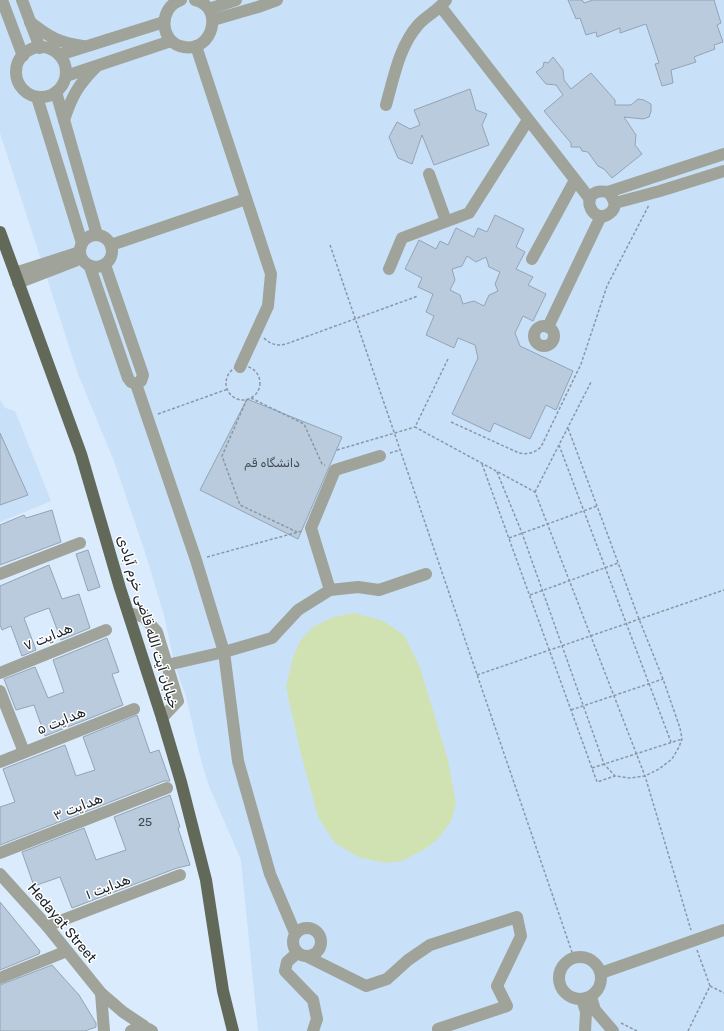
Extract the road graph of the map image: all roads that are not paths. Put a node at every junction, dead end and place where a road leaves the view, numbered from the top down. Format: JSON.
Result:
{"nodes":[{"id":1,"x":2,"y":0,"type":"edge"},
{"id":2,"x":22,"y":0,"type":"edge"},
{"id":3,"x":181,"y":0,"type":"edge"},
{"id":4,"x":195,"y":0,"type":"edge"},
{"id":5,"x":236,"y":0,"type":"edge"},
{"id":6,"x":277,"y":0,"type":"edge"},
{"id":7,"x":443,"y":4,"type":"edge"},
{"id":8,"x":211,"y":15,"type":"junction"},
{"id":9,"x":30,"y":22,"type":"junction"},
{"id":10,"x":164,"y":22,"type":"junction"},
{"id":11,"x":171,"y":41,"type":"junction"},
{"id":12,"x":196,"y":46,"type":"junction"},
{"id":13,"x":86,"y":47,"type":"junction"},
{"id":14,"x":40,"y":48,"type":"junction"},
{"id":15,"x":59,"y":55,"type":"junction"},
{"id":16,"x":22,"y":56,"type":"junction"},
{"id":17,"x":98,"y":65,"type":"junction"},
{"id":18,"x":66,"y":76,"type":"junction"},
{"id":19,"x":56,"y":92,"type":"junction"},
{"id":20,"x":37,"y":97,"type":"junction"},
{"id":21,"x":386,"y":105,"type":"dead end"},
{"id":22,"x":64,"y":120,"type":"junction"},
{"id":23,"x":528,"y":120,"type":"junction"},
{"id":24,"x":724,"y":154,"type":"edge"},
{"id":25,"x":724,"y":171,"type":"edge"},
{"id":26,"x":429,"y":174,"type":"dead end"},
{"id":27,"x":575,"y":180,"type":"junction"},
{"id":28,"x":608,"y":192,"type":"junction"},
{"id":29,"x":246,"y":199,"type":"junction"},
{"id":30,"x":590,"y":199,"type":"junction"},
{"id":31,"x":615,"y":203,"type":"junction"},
{"id":32,"x":600,"y":216,"type":"junction"},
{"id":33,"x":446,"y":221,"type":"junction"},
{"id":34,"x":0,"y":232,"type":"edge"},
{"id":35,"x":97,"y":235,"type":"junction"},
{"id":36,"x":111,"y":245,"type":"junction"},
{"id":37,"x":83,"y":255,"type":"junction"},
{"id":38,"x":532,"y":259,"type":"dead end"},
{"id":39,"x":105,"y":265,"type":"junction"},
{"id":40,"x":389,"y":269,"type":"dead end"},
{"id":41,"x":17,"y":278,"type":"junction"},
{"id":42,"x":548,"y":327,"type":"dead end"},
{"id":43,"x":240,"y":367,"type":"road end"},
{"id":44,"x":136,"y":384,"type":"junction"},
{"id":45,"x":380,"y":456,"type":"dead end"},
{"id":46,"x":80,"y":543,"type":"dead end"},
{"id":47,"x":0,"y":574,"type":"edge"},
{"id":48,"x":426,"y":574,"type":"dead end"},
{"id":49,"x":330,"y":590,"type":"junction"},
{"id":50,"x":129,"y":613,"type":"junction"},
{"id":51,"x":106,"y":630,"type":"dead end"},
{"id":52,"x":224,"y":652,"type":"junction"},
{"id":53,"x":167,"y":664,"type":"junction"},
{"id":54,"x":0,"y":673,"type":"edge"},
{"id":55,"x":0,"y":691,"type":"edge"},
{"id":56,"x":134,"y":709,"type":"dead end"},
{"id":57,"x":162,"y":718,"type":"junction"},
{"id":58,"x":24,"y":752,"type":"junction"},
{"id":59,"x":0,"y":762,"type":"edge"},
{"id":60,"x":168,"y":788,"type":"dead end"},
{"id":61,"x":0,"y":853,"type":"edge"},
{"id":62,"x":180,"y":875,"type":"dead end"},
{"id":63,"x":2,"y":878,"type":"edge"},
{"id":64,"x":47,"y":926,"type":"junction"},
{"id":65,"x":724,"y":930,"type":"edge"},
{"id":66,"x":296,"y":933,"type":"junction"},
{"id":67,"x":66,"y":951,"type":"junction"},
{"id":68,"x":303,"y":955,"type":"junction"},
{"id":69,"x":601,"y":973,"type":"junction"},
{"id":70,"x":0,"y":978,"type":"edge"},
{"id":71,"x":101,"y":993,"type":"junction"},
{"id":72,"x":587,"y":998,"type":"junction"},
{"id":73,"x":148,"y":1029,"type":"edge"},
{"id":74,"x":438,"y":1029,"type":"dead end"},
{"id":75,"x":232,"y":1030,"type":"edge"},
{"id":76,"x":104,"y":1031,"type":"edge"},
{"id":77,"x":131,"y":1031,"type":"edge"},
{"id":78,"x":313,"y":1031,"type":"edge"},
{"id":79,"x":585,"y":1031,"type":"edge"},
{"id":80,"x":613,"y":1031,"type":"edge"}],
"edges":[{"from":1,"to":16,"type":"street"},
{"from":2,"to":9,"type":"street"},
{"from":3,"to":10,"type":"street"},
{"from":4,"to":8,"type":"street"},
{"from":5,"to":8,"type":"street"},
{"from":6,"to":8,"type":"street"},
{"from":7,"to":21,"type":"street"},
{"from":7,"to":23,"type":"street"},
{"from":8,"to":12,"type":"street"},
{"from":9,"to":13,"type":"street"},
{"from":9,"to":14,"type":"street"},
{"from":10,"to":11,"type":"street"},
{"from":10,"to":13,"type":"street"},
{"from":11,"to":12,"type":"street"},
{"from":11,"to":17,"type":"street"},
{"from":12,"to":29,"type":"street"},
{"from":13,"to":15,"type":"street"},
{"from":14,"to":15,"type":"street"},
{"from":14,"to":16,"type":"street"},
{"from":15,"to":18,"type":"street"},
{"from":16,"to":20,"type":"street"},
{"from":17,"to":18,"type":"street"},
{"from":17,"to":22,"type":"street"},
{"from":18,"to":19,"type":"street"},
{"from":19,"to":20,"type":"street"},
{"from":19,"to":22,"type":"street"},
{"from":20,"to":37,"type":"street"},
{"from":22,"to":35,"type":"street"},
{"from":23,"to":27,"type":"street"},
{"from":23,"to":33,"type":"street"},
{"from":24,"to":28,"type":"street"},
{"from":25,"to":31,"type":"street"},
{"from":26,"to":33,"type":"street"},
{"from":27,"to":30,"type":"street"},
{"from":27,"to":38,"type":"street"},
{"from":28,"to":30,"type":"street"},
{"from":28,"to":31,"type":"street"},
{"from":29,"to":36,"type":"street"},
{"from":29,"to":43,"type":"street"},
{"from":30,"to":32,"type":"street"},
{"from":31,"to":32,"type":"street"},
{"from":32,"to":42,"type":"street"},
{"from":33,"to":40,"type":"street"},
{"from":34,"to":41,"type":"main road","name":"خیابان آیت الله قاضی خرم آبادی"},
{"from":35,"to":36,"type":"street"},
{"from":35,"to":37,"type":"street"},
{"from":36,"to":39,"type":"street"},
{"from":37,"to":39,"type":"street"},
{"from":37,"to":41,"type":"street"},
{"from":37,"to":44,"type":"street"},
{"from":39,"to":44,"type":"street"},
{"from":41,"to":50,"type":"main road","name":"خیابان آیت الله قاضی خرم آبادی"},
{"from":44,"to":52,"type":"street"},
{"from":45,"to":49,"type":"street"},
{"from":46,"to":47,"type":"street"},
{"from":48,"to":49,"type":"street"},
{"from":49,"to":52,"type":"street"},
{"from":50,"to":53,"type":"street"},
{"from":50,"to":57,"type":"main road","name":"خیابان آیت الله قاضی خرم آبادی"},
{"from":51,"to":54,"type":"street","name":"هدایت ۷"},
{"from":52,"to":53,"type":"street"},
{"from":52,"to":66,"type":"street"},
{"from":53,"to":57,"type":"street"},
{"from":55,"to":58,"type":"street"},
{"from":56,"to":58,"type":"street","name":"هدایت ۵"},
{"from":57,"to":75,"type":"main road","name":"خیابان آیت الله قاضی خرم آبادی"},
{"from":58,"to":59,"type":"street","name":"هدایت ۵"},
{"from":60,"to":61,"type":"street","name":"هدایت ۳"},
{"from":62,"to":64,"type":"street","name":"هدایت ۱"},
{"from":63,"to":64,"type":"street","name":"Hedayat Street"},
{"from":64,"to":67,"type":"street","name":"Hedayat Street"},
{"from":65,"to":69,"type":"street"},
{"from":66,"to":68,"type":"street"},
{"from":66,"to":68,"type":"street"},
{"from":67,"to":70,"type":"street"},
{"from":67,"to":71,"type":"street","name":"Hedayat Street"},
{"from":68,"to":74,"type":"street"},
{"from":68,"to":78,"type":"street"},
{"from":69,"to":72,"type":"street"},
{"from":69,"to":72,"type":"street"},
{"from":71,"to":73,"type":"street","name":"Hedayat Street"},
{"from":71,"to":76,"type":"street"},
{"from":72,"to":79,"type":"street"},
{"from":72,"to":80,"type":"street"},
{"from":73,"to":77,"type":"street"}]}
